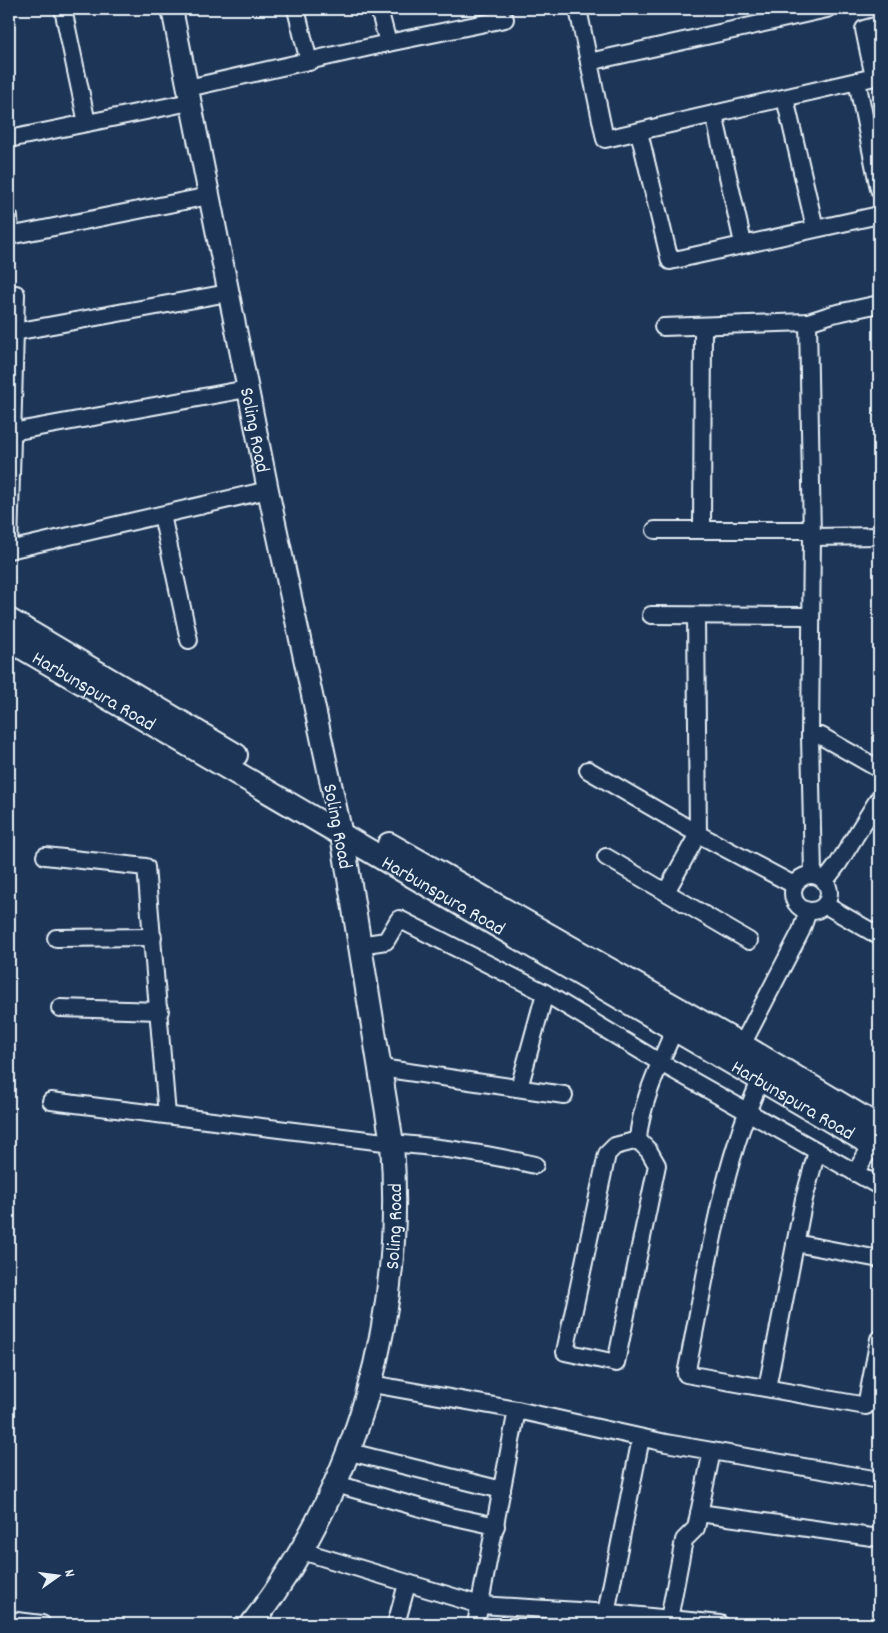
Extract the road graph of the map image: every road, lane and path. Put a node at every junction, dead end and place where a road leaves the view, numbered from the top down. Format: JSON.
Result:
{"nodes":[{"id":1,"x":62,"y":9,"type":"edge"},
{"id":2,"x":172,"y":9,"type":"edge"},
{"id":3,"x":296,"y":9,"type":"edge"},
{"id":4,"x":379,"y":9,"type":"edge"},
{"id":5,"x":578,"y":9,"type":"edge"},
{"id":6,"x":827,"y":9,"type":"edge"},
{"id":7,"x":505,"y":19,"type":"dead end"},
{"id":8,"x":879,"y":25,"type":"edge"},
{"id":9,"x":388,"y":43,"type":"junction"},
{"id":10,"x":309,"y":62,"type":"junction"},
{"id":11,"x":589,"y":62,"type":"junction"},
{"id":12,"x":877,"y":76,"type":"edge"},
{"id":13,"x":856,"y":81,"type":"junction"},
{"id":14,"x":189,"y":95,"type":"junction"},
{"id":15,"x":785,"y":98,"type":"junction"},
{"id":16,"x":714,"y":114,"type":"junction"},
{"id":17,"x":87,"y":123,"type":"junction"},
{"id":18,"x":639,"y":132,"type":"junction"},
{"id":19,"x":9,"y":139,"type":"edge"},
{"id":20,"x":879,"y":189,"type":"edge"},
{"id":21,"x":209,"y":196,"type":"junction"},
{"id":22,"x":879,"y":215,"type":"edge"},
{"id":23,"x":9,"y":217,"type":"edge"},
{"id":24,"x":9,"y":224,"type":"edge"},
{"id":25,"x":815,"y":228,"type":"junction"},
{"id":26,"x":743,"y":244,"type":"junction"},
{"id":27,"x":228,"y":293,"type":"junction"},
{"id":28,"x":9,"y":295,"type":"edge"},
{"id":29,"x":879,"y":304,"type":"edge"},
{"id":30,"x":808,"y":322,"type":"junction"},
{"id":31,"x":663,"y":327,"type":"dead end"},
{"id":32,"x":703,"y":327,"type":"junction"},
{"id":33,"x":12,"y":333,"type":"edge"},
{"id":34,"x":248,"y":389,"type":"junction"},
{"id":35,"x":12,"y":432,"type":"junction"},
{"id":36,"x":268,"y":490,"type":"junction"},
{"id":37,"x":162,"y":515,"type":"junction"},
{"id":38,"x":9,"y":522,"type":"edge"},
{"id":39,"x":655,"y":530,"type":"dead end"},
{"id":40,"x":702,"y":530,"type":"junction"},
{"id":41,"x":811,"y":533,"type":"junction"},
{"id":42,"x":879,"y":536,"type":"edge"},
{"id":43,"x":9,"y":546,"type":"edge"},
{"id":44,"x":9,"y":550,"type":"edge"},
{"id":45,"x":651,"y":615,"type":"dead end"},
{"id":46,"x":696,"y":616,"type":"junction"},
{"id":47,"x":810,"y":616,"type":"junction"},
{"id":48,"x":9,"y":620,"type":"edge"},
{"id":49,"x":9,"y":640,"type":"edge"},
{"id":50,"x":189,"y":640,"type":"dead end"},
{"id":51,"x":810,"y":736,"type":"junction"},
{"id":52,"x":588,"y":770,"type":"dead end"},
{"id":53,"x":879,"y":770,"type":"edge"},
{"id":54,"x":879,"y":798,"type":"edge"},
{"id":55,"x":340,"y":825,"type":"junction"},
{"id":56,"x":698,"y":834,"type":"junction"},
{"id":57,"x":45,"y":856,"type":"dead end"},
{"id":58,"x":606,"y":857,"type":"dead end"},
{"id":59,"x":819,"y":878,"type":"junction"},
{"id":60,"x":794,"y":885,"type":"junction"},
{"id":61,"x":666,"y":892,"type":"junction"},
{"id":62,"x":825,"y":905,"type":"junction"},
{"id":63,"x":808,"y":911,"type":"junction"},
{"id":64,"x":879,"y":936,"type":"edge"},
{"id":65,"x":153,"y":937,"type":"junction"},
{"id":66,"x":56,"y":938,"type":"dead end"},
{"id":67,"x":749,"y":941,"type":"dead end"},
{"id":68,"x":359,"y":945,"type":"junction"},
{"id":69,"x":545,"y":993,"type":"junction"},
{"id":70,"x":60,"y":1008,"type":"dead end"},
{"id":71,"x":160,"y":1011,"type":"junction"},
{"id":72,"x":675,"y":1028,"type":"junction"},
{"id":73,"x":742,"y":1045,"type":"junction"},
{"id":74,"x":661,"y":1063,"type":"junction"},
{"id":75,"x":381,"y":1068,"type":"junction"},
{"id":76,"x":761,"y":1079,"type":"junction"},
{"id":77,"x":519,"y":1088,"type":"junction"},
{"id":78,"x":564,"y":1096,"type":"dead end"},
{"id":79,"x":51,"y":1102,"type":"dead end"},
{"id":80,"x":746,"y":1112,"type":"junction"},
{"id":81,"x":166,"y":1115,"type":"junction"},
{"id":82,"x":638,"y":1140,"type":"junction"},
{"id":83,"x":877,"y":1140,"type":"edge"},
{"id":84,"x":392,"y":1143,"type":"junction"},
{"id":85,"x":817,"y":1151,"type":"junction"},
{"id":86,"x":535,"y":1165,"type":"dead end"},
{"id":87,"x":855,"y":1173,"type":"junction"},
{"id":88,"x":879,"y":1186,"type":"edge"},
{"id":89,"x":795,"y":1243,"type":"junction"},
{"id":90,"x":879,"y":1259,"type":"edge"},
{"id":91,"x":879,"y":1339,"type":"edge"},
{"id":92,"x":372,"y":1384,"type":"junction"},
{"id":93,"x":767,"y":1388,"type":"junction"},
{"id":94,"x":517,"y":1410,"type":"junction"},
{"id":95,"x":641,"y":1438,"type":"junction"},
{"id":96,"x":712,"y":1451,"type":"junction"},
{"id":97,"x":350,"y":1452,"type":"junction"},
{"id":98,"x":879,"y":1480,"type":"edge"},
{"id":99,"x":336,"y":1484,"type":"junction"},
{"id":100,"x":502,"y":1490,"type":"junction"},
{"id":101,"x":699,"y":1514,"type":"junction"},
{"id":102,"x":496,"y":1526,"type":"junction"},
{"id":103,"x":879,"y":1538,"type":"edge"},
{"id":104,"x":302,"y":1551,"type":"junction"},
{"id":105,"x":408,"y":1584,"type":"junction"},
{"id":106,"x":480,"y":1605,"type":"junction"},
{"id":107,"x":606,"y":1613,"type":"junction"},
{"id":108,"x":669,"y":1619,"type":"junction"},
{"id":109,"x":9,"y":1620,"type":"edge"},
{"id":110,"x":42,"y":1624,"type":"edge"},
{"id":111,"x":252,"y":1624,"type":"edge"},
{"id":112,"x":396,"y":1624,"type":"edge"},
{"id":113,"x":476,"y":1624,"type":"edge"},
{"id":114,"x":720,"y":1624,"type":"edge"}],
"edges":[{"from":1,"to":17,"type":"street"},
{"from":2,"to":14,"type":"street","name":"Soling Road"},
{"from":3,"to":10,"type":"street"},
{"from":4,"to":9,"type":"street"},
{"from":5,"to":11,"type":"street"},
{"from":6,"to":11,"type":"street"},
{"from":7,"to":9,"type":"street"},
{"from":8,"to":12,"type":"street"},
{"from":9,"to":10,"type":"street"},
{"from":10,"to":14,"type":"street"},
{"from":11,"to":18,"type":"street"},
{"from":12,"to":13,"type":"street"},
{"from":13,"to":15,"type":"street"},
{"from":13,"to":20,"type":"street"},
{"from":14,"to":17,"type":"street"},
{"from":14,"to":21,"type":"street","name":"Soling Road"},
{"from":15,"to":16,"type":"street"},
{"from":15,"to":25,"type":"street"},
{"from":16,"to":18,"type":"street"},
{"from":16,"to":26,"type":"street"},
{"from":17,"to":19,"type":"street"},
{"from":18,"to":26,"type":"street"},
{"from":21,"to":24,"type":"street"},
{"from":21,"to":27,"type":"street","name":"Soling Road"},
{"from":22,"to":25,"type":"street"},
{"from":23,"to":24,"type":"street"},
{"from":25,"to":26,"type":"street"},
{"from":27,"to":33,"type":"street"},
{"from":27,"to":34,"type":"street","name":"Soling Road"},
{"from":28,"to":33,"type":"street"},
{"from":29,"to":30,"type":"street"},
{"from":30,"to":32,"type":"street"},
{"from":30,"to":41,"type":"street"},
{"from":31,"to":32,"type":"street"},
{"from":32,"to":40,"type":"street"},
{"from":33,"to":35,"type":"street"},
{"from":34,"to":35,"type":"street"},
{"from":34,"to":36,"type":"street","name":"Soling Road"},
{"from":35,"to":38,"type":"street"},
{"from":36,"to":37,"type":"street"},
{"from":36,"to":55,"type":"street","name":"Soling Road"},
{"from":37,"to":44,"type":"street"},
{"from":37,"to":50,"type":"street"},
{"from":38,"to":43,"type":"street"},
{"from":39,"to":40,"type":"street"},
{"from":40,"to":41,"type":"street"},
{"from":41,"to":42,"type":"street"},
{"from":41,"to":47,"type":"street"},
{"from":45,"to":46,"type":"street"},
{"from":46,"to":47,"type":"street"},
{"from":46,"to":56,"type":"street"},
{"from":47,"to":51,"type":"street"},
{"from":48,"to":55,"type":"main road","name":"Harbunspura Road"},
{"from":49,"to":55,"type":"main road","name":"Harbunspura Road"},
{"from":51,"to":53,"type":"street"},
{"from":51,"to":59,"type":"street"},
{"from":52,"to":56,"type":"street"},
{"from":54,"to":59,"type":"street"},
{"from":55,"to":68,"type":"main road","name":"Soling Road"},
{"from":55,"to":72,"type":"main road","name":"Harbunspura Road"},
{"from":55,"to":73,"type":"main road","name":"Harbunspura Road"},
{"from":56,"to":60,"type":"street"},
{"from":56,"to":61,"type":"street"},
{"from":57,"to":65,"type":"street"},
{"from":58,"to":61,"type":"street"},
{"from":59,"to":60,"type":"street"},
{"from":59,"to":62,"type":"street"},
{"from":60,"to":63,"type":"street"},
{"from":61,"to":67,"type":"street"},
{"from":62,"to":63,"type":"street"},
{"from":62,"to":64,"type":"street"},
{"from":63,"to":73,"type":"street"},
{"from":65,"to":66,"type":"street"},
{"from":65,"to":71,"type":"street"},
{"from":68,"to":69,"type":"street"},
{"from":68,"to":75,"type":"main road","name":"Soling Road"},
{"from":69,"to":74,"type":"street"},
{"from":69,"to":77,"type":"street"},
{"from":70,"to":71,"type":"street"},
{"from":71,"to":81,"type":"street"},
{"from":72,"to":74,"type":"street"},
{"from":72,"to":76,"type":"main road","name":"Harbunspura Road"},
{"from":73,"to":83,"type":"main road","name":"Harbunspura Road"},
{"from":74,"to":80,"type":"street"},
{"from":74,"to":82,"type":"street"},
{"from":75,"to":77,"type":"street"},
{"from":75,"to":84,"type":"main road","name":"Soling Road"},
{"from":76,"to":80,"type":"street"},
{"from":76,"to":83,"type":"main road","name":"Harbunspura Road"},
{"from":77,"to":78,"type":"street"},
{"from":79,"to":81,"type":"street"},
{"from":80,"to":85,"type":"street"},
{"from":80,"to":93,"type":"street"},
{"from":81,"to":84,"type":"street"},
{"from":82,"to":82,"type":"street"},
{"from":83,"to":87,"type":"street"},
{"from":84,"to":86,"type":"street"},
{"from":84,"to":92,"type":"main road","name":"Soling Road"},
{"from":85,"to":87,"type":"street"},
{"from":85,"to":89,"type":"street"},
{"from":87,"to":88,"type":"street"},
{"from":89,"to":90,"type":"street"},
{"from":89,"to":93,"type":"street"},
{"from":91,"to":93,"type":"street"},
{"from":92,"to":94,"type":"street"},
{"from":92,"to":97,"type":"main road","name":"Soling Road"},
{"from":94,"to":95,"type":"street"},
{"from":94,"to":100,"type":"street"},
{"from":95,"to":96,"type":"street"},
{"from":95,"to":107,"type":"street"},
{"from":96,"to":98,"type":"street"},
{"from":96,"to":101,"type":"street"},
{"from":97,"to":99,"type":"main road","name":"Soling Road"},
{"from":97,"to":100,"type":"street"},
{"from":99,"to":102,"type":"street"},
{"from":99,"to":104,"type":"main road","name":"Soling Road"},
{"from":100,"to":102,"type":"street"},
{"from":101,"to":103,"type":"street"},
{"from":101,"to":108,"type":"street"},
{"from":102,"to":106,"type":"street"},
{"from":104,"to":105,"type":"street"},
{"from":104,"to":111,"type":"main road","name":"Soling Road"},
{"from":105,"to":106,"type":"street"},
{"from":105,"to":112,"type":"street"},
{"from":106,"to":107,"type":"street"},
{"from":106,"to":113,"type":"street"},
{"from":107,"to":108,"type":"street"},
{"from":108,"to":114,"type":"street"},
{"from":109,"to":110,"type":"street"}]}
